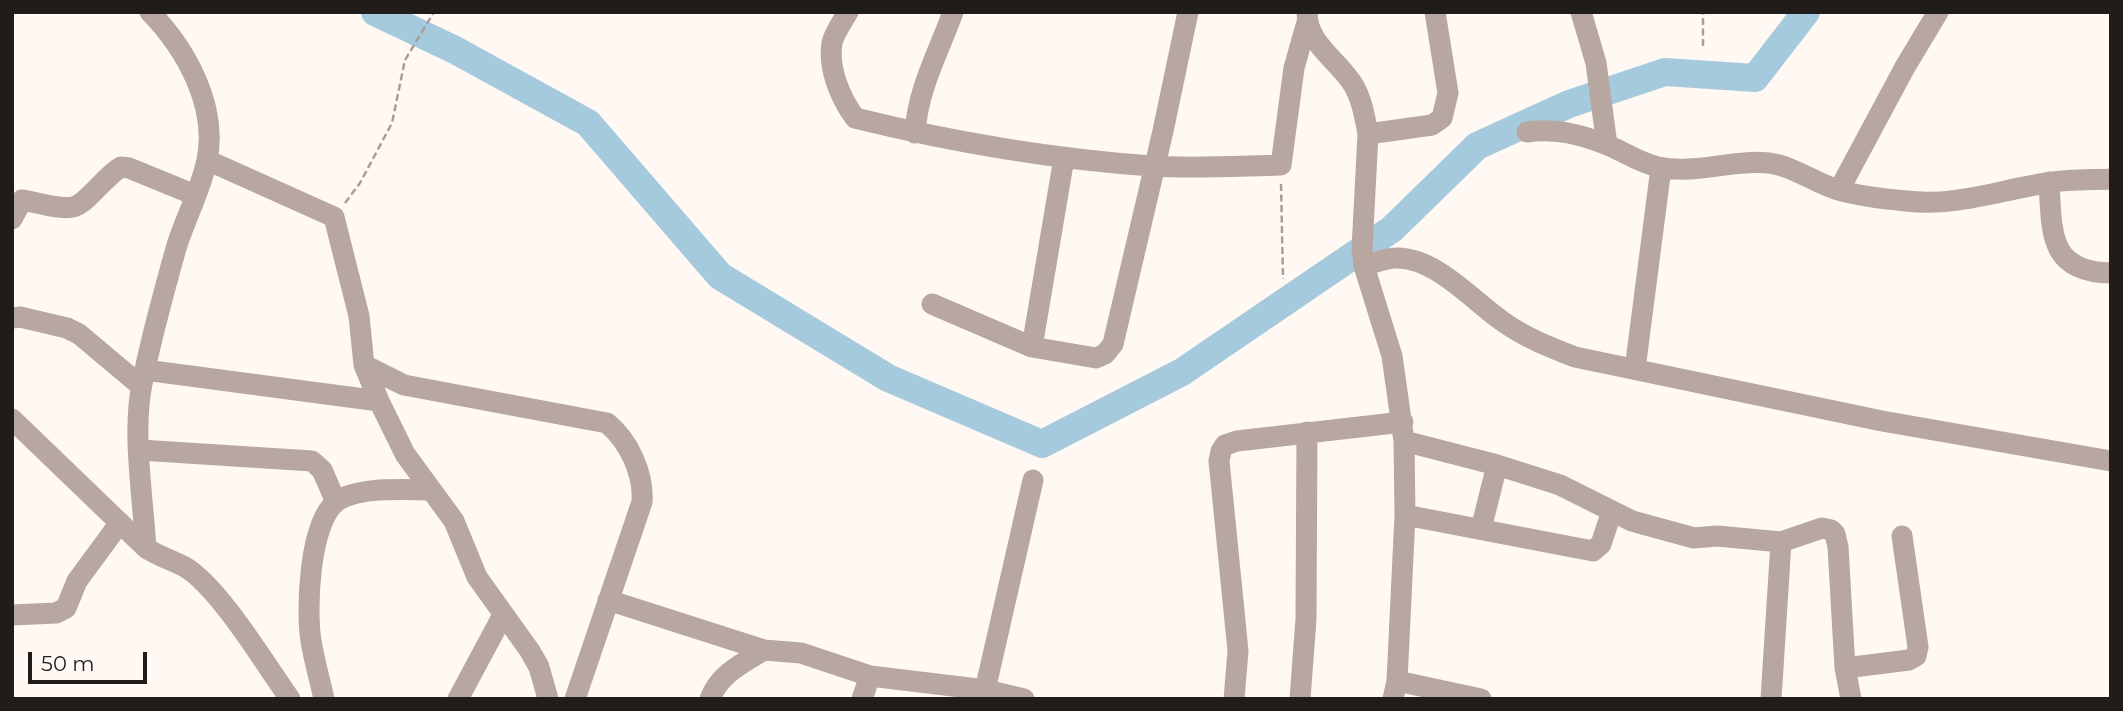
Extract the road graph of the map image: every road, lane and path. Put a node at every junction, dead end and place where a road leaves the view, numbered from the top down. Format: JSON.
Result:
{"nodes":[{"id":1,"x":150,"y":12,"type":"edge"},
{"id":2,"x":434,"y":12,"type":"edge"},
{"id":3,"x":848,"y":12,"type":"edge"},
{"id":4,"x":953,"y":12,"type":"edge"},
{"id":5,"x":1188,"y":12,"type":"edge"},
{"id":6,"x":1435,"y":12,"type":"edge"},
{"id":7,"x":1581,"y":12,"type":"edge"},
{"id":8,"x":1703,"y":12,"type":"edge"},
{"id":9,"x":1938,"y":12,"type":"edge"},
{"id":10,"x":1307,"y":17,"type":"edge"},
{"id":11,"x":1703,"y":47,"type":"dead end"},
{"id":12,"x":1527,"y":132,"type":"dead end"},
{"id":13,"x":915,"y":133,"type":"junction"},
{"id":14,"x":1368,"y":134,"type":"junction"},
{"id":15,"x":1606,"y":145,"type":"junction"},
{"id":16,"x":1064,"y":158,"type":"junction"},
{"id":17,"x":207,"y":160,"type":"junction"},
{"id":18,"x":1281,"y":165,"type":"junction"},
{"id":19,"x":1154,"y":166,"type":"junction"},
{"id":20,"x":1661,"y":167,"type":"junction"},
{"id":21,"x":2111,"y":179,"type":"edge"},
{"id":22,"x":2049,"y":182,"type":"junction"},
{"id":23,"x":1839,"y":190,"type":"junction"},
{"id":24,"x":195,"y":195,"type":"junction"},
{"id":25,"x":334,"y":217,"type":"junction"},
{"id":26,"x":12,"y":219,"type":"edge"},
{"id":27,"x":1364,"y":266,"type":"junction"},
{"id":28,"x":2111,"y":273,"type":"edge"},
{"id":29,"x":1283,"y":279,"type":"dead end"},
{"id":30,"x":932,"y":304,"type":"dead end"},
{"id":31,"x":15,"y":313,"type":"edge"},
{"id":32,"x":1032,"y":348,"type":"junction"},
{"id":33,"x":364,"y":365,"type":"junction"},
{"id":34,"x":1635,"y":369,"type":"junction"},
{"id":35,"x":143,"y":378,"type":"junction"},
{"id":36,"x":379,"y":401,"type":"junction"},
{"id":37,"x":12,"y":419,"type":"edge"},
{"id":38,"x":1307,"y":432,"type":"junction"},
{"id":39,"x":1403,"y":432,"type":"junction"},
{"id":40,"x":140,"y":450,"type":"junction"},
{"id":41,"x":2111,"y":461,"type":"edge"},
{"id":42,"x":1497,"y":465,"type":"junction"},
{"id":43,"x":1033,"y":480,"type":"dead end"},
{"id":44,"x":431,"y":490,"type":"junction"},
{"id":45,"x":336,"y":502,"type":"junction"},
{"id":46,"x":1612,"y":512,"type":"junction"},
{"id":47,"x":1405,"y":515,"type":"junction"},
{"id":48,"x":119,"y":524,"type":"junction"},
{"id":49,"x":1481,"y":529,"type":"junction"},
{"id":50,"x":1902,"y":536,"type":"dead end"},
{"id":51,"x":1781,"y":542,"type":"junction"},
{"id":52,"x":146,"y":548,"type":"junction"},
{"id":53,"x":608,"y":600,"type":"junction"},
{"id":54,"x":12,"y":615,"type":"edge"},
{"id":55,"x":503,"y":615,"type":"junction"},
{"id":56,"x":764,"y":650,"type":"junction"},
{"id":57,"x":1845,"y":668,"type":"junction"},
{"id":58,"x":870,"y":676,"type":"junction"},
{"id":59,"x":1395,"y":690,"type":"edge"},
{"id":60,"x":984,"y":694,"type":"edge"},
{"id":61,"x":290,"y":699,"type":"edge"},
{"id":62,"x":324,"y":699,"type":"edge"},
{"id":63,"x":458,"y":699,"type":"edge"},
{"id":64,"x":548,"y":699,"type":"edge"},
{"id":65,"x":575,"y":699,"type":"edge"},
{"id":66,"x":710,"y":699,"type":"edge"},
{"id":67,"x":862,"y":699,"type":"edge"},
{"id":68,"x":1024,"y":699,"type":"edge"},
{"id":69,"x":1234,"y":699,"type":"edge"},
{"id":70,"x":1300,"y":699,"type":"edge"},
{"id":71,"x":1481,"y":699,"type":"edge"},
{"id":72,"x":1771,"y":699,"type":"edge"},
{"id":73,"x":1851,"y":699,"type":"edge"}],
"edges":[{"from":1,"to":17,"type":"street"},
{"from":2,"to":25,"type":"path"},
{"from":3,"to":13,"type":"street"},
{"from":4,"to":13,"type":"street"},
{"from":5,"to":19,"type":"street"},
{"from":6,"to":14,"type":"street"},
{"from":7,"to":15,"type":"street"},
{"from":8,"to":11,"type":"path"},
{"from":9,"to":23,"type":"street"},
{"from":10,"to":14,"type":"street"},
{"from":10,"to":18,"type":"street"},
{"from":12,"to":15,"type":"street"},
{"from":13,"to":16,"type":"street"},
{"from":14,"to":27,"type":"street"},
{"from":15,"to":20,"type":"street"},
{"from":16,"to":19,"type":"street"},
{"from":16,"to":32,"type":"street"},
{"from":17,"to":24,"type":"street"},
{"from":17,"to":25,"type":"street"},
{"from":18,"to":19,"type":"street"},
{"from":18,"to":29,"type":"path"},
{"from":19,"to":32,"type":"street"},
{"from":20,"to":23,"type":"street"},
{"from":20,"to":34,"type":"street"},
{"from":21,"to":22,"type":"street"},
{"from":22,"to":23,"type":"street"},
{"from":22,"to":28,"type":"street"},
{"from":24,"to":26,"type":"street"},
{"from":24,"to":35,"type":"street"},
{"from":25,"to":33,"type":"street"},
{"from":27,"to":34,"type":"street"},
{"from":27,"to":39,"type":"street"},
{"from":30,"to":32,"type":"street"},
{"from":31,"to":35,"type":"street"},
{"from":33,"to":36,"type":"street"},
{"from":33,"to":53,"type":"street"},
{"from":34,"to":41,"type":"street"},
{"from":35,"to":36,"type":"street"},
{"from":35,"to":40,"type":"street"},
{"from":36,"to":44,"type":"street"},
{"from":37,"to":48,"type":"street"},
{"from":38,"to":39,"type":"street"},
{"from":38,"to":69,"type":"street"},
{"from":38,"to":70,"type":"street"},
{"from":39,"to":42,"type":"street"},
{"from":39,"to":47,"type":"street"},
{"from":40,"to":45,"type":"street"},
{"from":40,"to":52,"type":"street"},
{"from":42,"to":46,"type":"street"},
{"from":42,"to":49,"type":"street"},
{"from":43,"to":60,"type":"street"},
{"from":44,"to":45,"type":"street"},
{"from":44,"to":55,"type":"street"},
{"from":45,"to":62,"type":"street"},
{"from":46,"to":49,"type":"street"},
{"from":46,"to":51,"type":"street"},
{"from":47,"to":49,"type":"street"},
{"from":47,"to":59,"type":"street"},
{"from":48,"to":52,"type":"street"},
{"from":48,"to":54,"type":"street"},
{"from":50,"to":57,"type":"street"},
{"from":51,"to":57,"type":"street"},
{"from":51,"to":72,"type":"street"},
{"from":52,"to":61,"type":"street"},
{"from":53,"to":56,"type":"street"},
{"from":53,"to":65,"type":"street"},
{"from":55,"to":63,"type":"street"},
{"from":55,"to":64,"type":"street"},
{"from":56,"to":58,"type":"street"},
{"from":56,"to":66,"type":"street"},
{"from":57,"to":73,"type":"street"},
{"from":58,"to":60,"type":"street"},
{"from":58,"to":67,"type":"street"},
{"from":59,"to":71,"type":"street"},
{"from":60,"to":68,"type":"street"}]}
